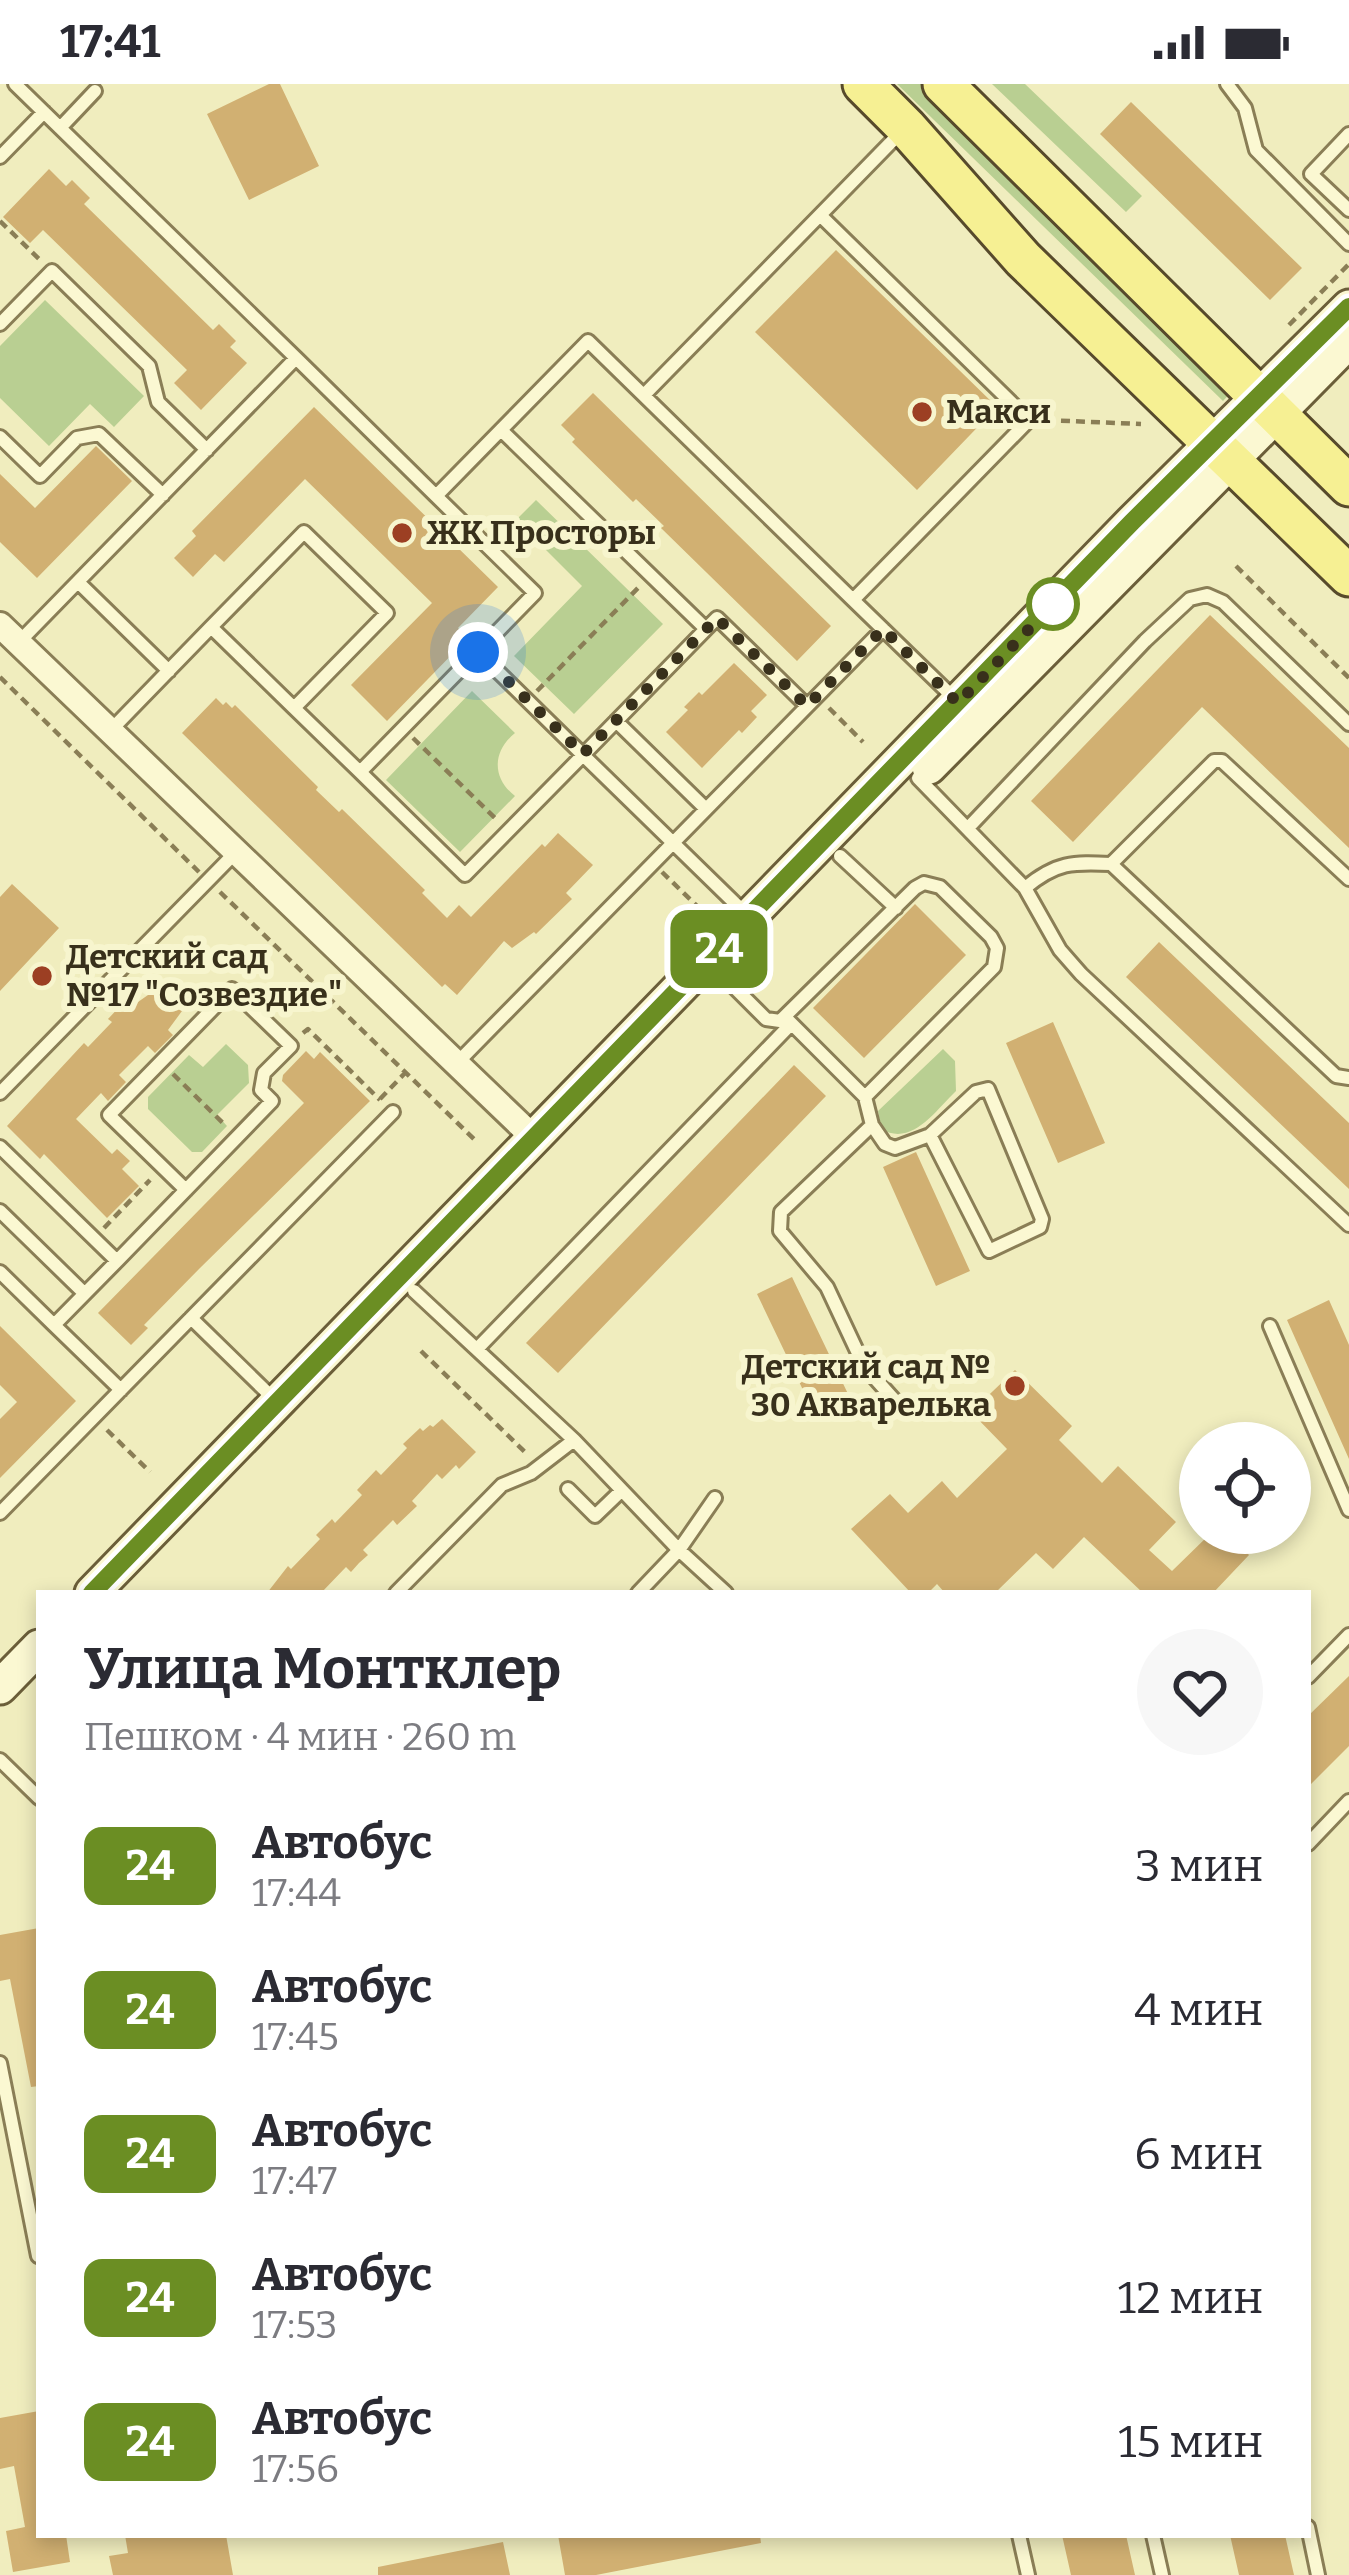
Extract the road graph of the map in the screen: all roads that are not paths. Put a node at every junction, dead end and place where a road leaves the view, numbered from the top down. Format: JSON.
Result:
{"nodes":[{"id":1,"x":15,"y":84,"type":"edge"},
{"id":2,"x":862,"y":84,"type":"edge"},
{"id":3,"x":943,"y":84,"type":"edge"},
{"id":4,"x":1227,"y":84,"type":"edge"},
{"id":5,"x":95,"y":86,"type":"edge"},
{"id":6,"x":44,"y":112,"type":"junction"},
{"id":7,"x":907,"y":127,"type":"junction"},
{"id":8,"x":60,"y":128,"type":"junction"},
{"id":9,"x":1349,"y":134,"type":"edge"},
{"id":10,"x":0,"y":157,"type":"edge"},
{"id":11,"x":1349,"y":210,"type":"edge"},
{"id":12,"x":820,"y":215,"type":"junction"},
{"id":13,"x":1349,"y":244,"type":"edge"},
{"id":14,"x":1349,"y":307,"type":"edge"},
{"id":15,"x":0,"y":324,"type":"edge"},
{"id":16,"x":1349,"y":341,"type":"edge"},
{"id":17,"x":296,"y":358,"type":"junction"},
{"id":18,"x":644,"y":395,"type":"junction"},
{"id":19,"x":1268,"y":406,"type":"junction"},
{"id":20,"x":501,"y":430,"type":"junction"},
{"id":21,"x":0,"y":437,"type":"edge"},
{"id":22,"x":207,"y":450,"type":"junction"},
{"id":23,"x":1221,"y":452,"type":"junction"},
{"id":24,"x":1349,"y":486,"type":"edge"},
{"id":25,"x":163,"y":494,"type":"junction"},
{"id":26,"x":436,"y":496,"type":"junction"},
{"id":27,"x":1349,"y":576,"type":"edge"},
{"id":28,"x":77,"y":582,"type":"junction"},
{"id":29,"x":853,"y":600,"type":"junction"},
{"id":30,"x":211,"y":627,"type":"junction"},
{"id":31,"x":706,"y":629,"type":"junction"},
{"id":32,"x":883,"y":629,"type":"junction"},
{"id":33,"x":9,"y":634,"type":"edge"},
{"id":34,"x":478,"y":652,"type":"junction"},
{"id":35,"x":169,"y":671,"type":"junction"},
{"id":36,"x":812,"y":701,"type":"junction"},
{"id":37,"x":958,"y":703,"type":"junction"},
{"id":38,"x":294,"y":708,"type":"junction"},
{"id":39,"x":616,"y":721,"type":"junction"},
{"id":40,"x":1349,"y":724,"type":"edge"},
{"id":41,"x":110,"y":730,"type":"junction"},
{"id":42,"x":583,"y":754,"type":"junction"},
{"id":43,"x":359,"y":772,"type":"junction"},
{"id":44,"x":918,"y":778,"type":"junction"},
{"id":45,"x":706,"y":809,"type":"junction"},
{"id":46,"x":968,"y":828,"type":"junction"},
{"id":47,"x":674,"y":843,"type":"junction"},
{"id":48,"x":236,"y":852,"type":"junction"},
{"id":49,"x":840,"y":856,"type":"junction"},
{"id":50,"x":1111,"y":865,"type":"junction"},
{"id":51,"x":1349,"y":879,"type":"edge"},
{"id":52,"x":1025,"y":888,"type":"junction"},
{"id":53,"x":896,"y":908,"type":"junction"},
{"id":54,"x":750,"y":918,"type":"junction"},
{"id":55,"x":723,"y":976,"type":"junction"},
{"id":56,"x":789,"y":1021,"type":"junction"},
{"id":57,"x":457,"y":1064,"type":"junction"},
{"id":58,"x":1349,"y":1078,"type":"edge"},
{"id":59,"x":0,"y":1093,"type":"edge"},
{"id":60,"x":865,"y":1097,"type":"junction"},
{"id":61,"x":393,"y":1112,"type":"road end"},
{"id":62,"x":872,"y":1125,"type":"junction"},
{"id":63,"x":930,"y":1135,"type":"junction"},
{"id":64,"x":534,"y":1138,"type":"junction"},
{"id":65,"x":0,"y":1147,"type":"edge"},
{"id":66,"x":186,"y":1190,"type":"junction"},
{"id":67,"x":0,"y":1211,"type":"edge"},
{"id":68,"x":1349,"y":1225,"type":"edge"},
{"id":69,"x":116,"y":1261,"type":"junction"},
{"id":70,"x":0,"y":1272,"type":"edge"},
{"id":71,"x":414,"y":1292,"type":"junction"},
{"id":72,"x":84,"y":1293,"type":"junction"},
{"id":73,"x":191,"y":1318,"type":"junction"},
{"id":74,"x":54,"y":1325,"type":"junction"},
{"id":75,"x":1270,"y":1326,"type":"dead end"},
{"id":76,"x":477,"y":1349,"type":"junction"},
{"id":77,"x":121,"y":1390,"type":"junction"},
{"id":78,"x":276,"y":1402,"type":"junction"},
{"id":79,"x":897,"y":1403,"type":"dead end"},
{"id":80,"x":574,"y":1440,"type":"junction"},
{"id":81,"x":568,"y":1489,"type":"dead end"},
{"id":82,"x":621,"y":1491,"type":"junction"},
{"id":83,"x":716,"y":1498,"type":"dead end"},
{"id":84,"x":1349,"y":1510,"type":"edge"},
{"id":85,"x":0,"y":1513,"type":"edge"},
{"id":86,"x":679,"y":1550,"type":"junction"},
{"id":87,"x":95,"y":1590,"type":"edge"},
{"id":88,"x":124,"y":1590,"type":"edge"},
{"id":89,"x":399,"y":1590,"type":"edge"},
{"id":90,"x":641,"y":1590,"type":"edge"},
{"id":91,"x":723,"y":1590,"type":"edge"},
{"id":92,"x":1349,"y":1635,"type":"edge"},
{"id":93,"x":36,"y":1650,"type":"edge"},
{"id":94,"x":1311,"y":1674,"type":"edge"},
{"id":95,"x":36,"y":1679,"type":"edge"},
{"id":96,"x":0,"y":1687,"type":"edge"},
{"id":97,"x":0,"y":1715,"type":"edge"},
{"id":98,"x":0,"y":1760,"type":"edge"},
{"id":99,"x":36,"y":1795,"type":"edge"},
{"id":100,"x":1349,"y":1801,"type":"edge"},
{"id":101,"x":1311,"y":1841,"type":"edge"},
{"id":102,"x":0,"y":2063,"type":"edge"},
{"id":103,"x":36,"y":2246,"type":"edge"},
{"id":104,"x":1020,"y":2538,"type":"edge"},
{"id":105,"x":1155,"y":2538,"type":"edge"},
{"id":106,"x":1310,"y":2538,"type":"edge"},
{"id":107,"x":1028,"y":2575,"type":"edge"},
{"id":108,"x":1162,"y":2575,"type":"edge"},
{"id":109,"x":1318,"y":2575,"type":"edge"}],
"edges":[{"from":1,"to":6,"type":"lane"},
{"from":2,"to":7,"type":"main road"},
{"from":3,"to":19,"type":"main road"},
{"from":4,"to":13,"type":"lane"},
{"from":5,"to":8,"type":"lane"},
{"from":6,"to":8,"type":"lane"},
{"from":6,"to":10,"type":"lane"},
{"from":7,"to":12,"type":"lane"},
{"from":7,"to":23,"type":"main road"},
{"from":8,"to":17,"type":"lane"},
{"from":9,"to":11,"type":"lane"},
{"from":12,"to":18,"type":"lane"},
{"from":12,"to":29,"type":"lane"},
{"from":14,"to":19,"type":"street"},
{"from":15,"to":22,"type":"lane"},
{"from":16,"to":19,"type":"street"},
{"from":17,"to":22,"type":"lane"},
{"from":17,"to":26,"type":"lane"},
{"from":18,"to":20,"type":"lane"},
{"from":18,"to":29,"type":"lane"},
{"from":19,"to":23,"type":"street"},
{"from":19,"to":24,"type":"main road"},
{"from":20,"to":26,"type":"lane"},
{"from":20,"to":31,"type":"lane"},
{"from":21,"to":25,"type":"lane"},
{"from":22,"to":25,"type":"lane"},
{"from":23,"to":27,"type":"main road"},
{"from":23,"to":37,"type":"street"},
{"from":23,"to":44,"type":"street"},
{"from":25,"to":28,"type":"lane"},
{"from":26,"to":34,"type":"lane"},
{"from":28,"to":33,"type":"lane"},
{"from":28,"to":35,"type":"lane"},
{"from":29,"to":32,"type":"lane"},
{"from":30,"to":35,"type":"lane"},
{"from":30,"to":38,"type":"lane"},
{"from":30,"to":38,"type":"lane"},
{"from":31,"to":36,"type":"lane"},
{"from":31,"to":39,"type":"lane"},
{"from":32,"to":36,"type":"lane"},
{"from":32,"to":37,"type":"lane"},
{"from":33,"to":41,"type":"street"},
{"from":34,"to":42,"type":"lane"},
{"from":34,"to":43,"type":"lane"},
{"from":35,"to":41,"type":"lane"},
{"from":36,"to":45,"type":"lane"},
{"from":37,"to":54,"type":"street"},
{"from":38,"to":43,"type":"lane"},
{"from":39,"to":42,"type":"lane"},
{"from":39,"to":45,"type":"lane"},
{"from":40,"to":46,"type":"lane"},
{"from":41,"to":48,"type":"street"},
{"from":42,"to":43,"type":"lane"},
{"from":42,"to":47,"type":"lane"},
{"from":44,"to":46,"type":"lane"},
{"from":44,"to":49,"type":"street"},
{"from":45,"to":47,"type":"lane"},
{"from":46,"to":52,"type":"lane"},
{"from":47,"to":54,"type":"lane"},
{"from":47,"to":57,"type":"lane"},
{"from":48,"to":57,"type":"street"},
{"from":48,"to":59,"type":"lane"},
{"from":49,"to":53,"type":"lane"},
{"from":49,"to":55,"type":"street"},
{"from":50,"to":51,"type":"lane"},
{"from":50,"to":52,"type":"lane"},
{"from":50,"to":58,"type":"lane"},
{"from":52,"to":68,"type":"lane"},
{"from":53,"to":56,"type":"lane"},
{"from":53,"to":60,"type":"lane"},
{"from":54,"to":64,"type":"street"},
{"from":55,"to":56,"type":"lane"},
{"from":55,"to":71,"type":"street"},
{"from":56,"to":60,"type":"lane"},
{"from":56,"to":76,"type":"lane"},
{"from":57,"to":64,"type":"street"},
{"from":60,"to":62,"type":"lane"},
{"from":61,"to":73,"type":"lane"},
{"from":62,"to":63,"type":"lane"},
{"from":62,"to":79,"type":"lane"},
{"from":63,"to":63,"type":"lane"},
{"from":64,"to":78,"type":"street"},
{"from":65,"to":69,"type":"lane"},
{"from":66,"to":66,"type":"lane"},
{"from":66,"to":69,"type":"lane"},
{"from":67,"to":72,"type":"lane"},
{"from":69,"to":72,"type":"lane"},
{"from":70,"to":74,"type":"lane"},
{"from":71,"to":76,"type":"lane"},
{"from":71,"to":88,"type":"street"},
{"from":72,"to":74,"type":"lane"},
{"from":73,"to":77,"type":"lane"},
{"from":73,"to":78,"type":"lane"},
{"from":74,"to":77,"type":"lane"},
{"from":75,"to":84,"type":"lane"},
{"from":76,"to":80,"type":"lane"},
{"from":77,"to":85,"type":"lane"},
{"from":78,"to":87,"type":"street"},
{"from":80,"to":82,"type":"lane"},
{"from":80,"to":89,"type":"lane"},
{"from":81,"to":82,"type":"lane"},
{"from":82,"to":86,"type":"lane"},
{"from":83,"to":86,"type":"lane"},
{"from":86,"to":90,"type":"lane"},
{"from":86,"to":91,"type":"lane"},
{"from":92,"to":94,"type":"lane"},
{"from":93,"to":96,"type":"street"},
{"from":95,"to":97,"type":"street"},
{"from":98,"to":99,"type":"lane"},
{"from":100,"to":101,"type":"lane"},
{"from":102,"to":103,"type":"lane"},
{"from":104,"to":107,"type":"lane"},
{"from":105,"to":108,"type":"lane"},
{"from":106,"to":109,"type":"lane"}]}
